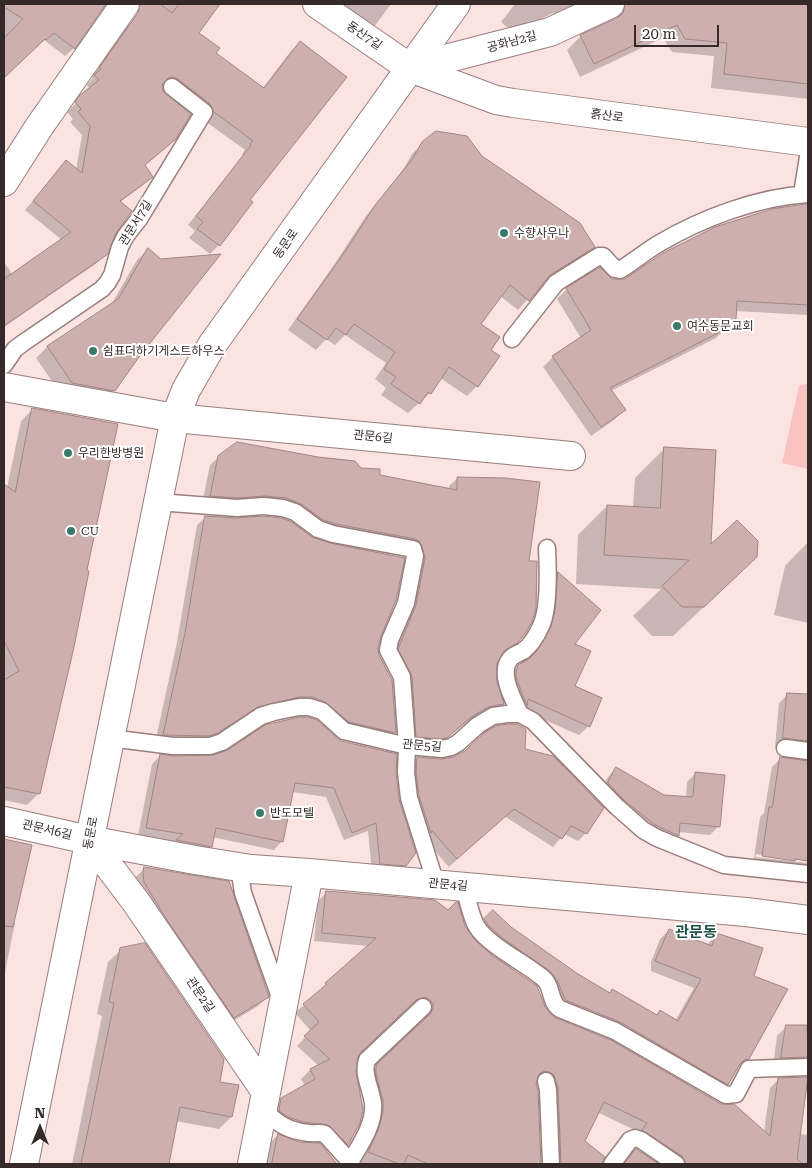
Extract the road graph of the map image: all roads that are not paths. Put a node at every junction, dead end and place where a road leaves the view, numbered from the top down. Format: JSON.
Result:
{"nodes":[{"id":1,"x":126,"y":4,"type":"edge"},
{"id":2,"x":317,"y":4,"type":"edge"},
{"id":3,"x":456,"y":4,"type":"edge"},
{"id":4,"x":610,"y":4,"type":"edge"},
{"id":5,"x":410,"y":68,"type":"junction"},
{"id":6,"x":172,"y":87,"type":"dead end"},
{"id":7,"x":808,"y":142,"type":"edge"},
{"id":8,"x":808,"y":156,"type":"edge"},
{"id":9,"x":4,"y":182,"type":"edge"},
{"id":10,"x":805,"y":194,"type":"edge"},
{"id":11,"x":512,"y":339,"type":"dead end"},
{"id":12,"x":4,"y":365,"type":"edge"},
{"id":13,"x":4,"y":387,"type":"edge"},
{"id":14,"x":175,"y":418,"type":"junction"},
{"id":15,"x":571,"y":456,"type":"dead end"},
{"id":16,"x":158,"y":502,"type":"junction"},
{"id":17,"x":547,"y":548,"type":"dead end"},
{"id":18,"x":520,"y":714,"type":"junction"},
{"id":19,"x":110,"y":738,"type":"junction"},
{"id":20,"x":407,"y":746,"type":"junction"},
{"id":21,"x":785,"y":748,"type":"dead end"},
{"id":22,"x":808,"y":751,"type":"edge"},
{"id":23,"x":4,"y":821,"type":"edge"},
{"id":24,"x":89,"y":840,"type":"junction"},
{"id":25,"x":239,"y":867,"type":"junction"},
{"id":26,"x":309,"y":873,"type":"junction"},
{"id":27,"x":808,"y":874,"type":"edge"},
{"id":28,"x":436,"y":884,"type":"junction"},
{"id":29,"x":464,"y":887,"type":"junction"},
{"id":30,"x":808,"y":920,"type":"edge"},
{"id":31,"x":282,"y":1006,"type":"junction"},
{"id":32,"x":423,"y":1007,"type":"dead end"},
{"id":33,"x":808,"y":1068,"type":"edge"},
{"id":34,"x":546,"y":1081,"type":"dead end"},
{"id":35,"x":264,"y":1101,"type":"junction"},
{"id":36,"x":351,"y":1163,"type":"edge"},
{"id":37,"x":24,"y":1164,"type":"edge"},
{"id":38,"x":252,"y":1164,"type":"edge"},
{"id":39,"x":551,"y":1164,"type":"edge"},
{"id":40,"x":612,"y":1164,"type":"edge"},
{"id":41,"x":676,"y":1164,"type":"edge"}],
"edges":[{"from":1,"to":9,"type":"street"},
{"from":2,"to":5,"type":"street","name":"동산7길"},
{"from":3,"to":5,"type":"street","name":"동문로"},
{"from":4,"to":5,"type":"street","name":"공화남2길"},
{"from":5,"to":7,"type":"street","name":"흙산로"},
{"from":5,"to":14,"type":"street","name":"동문로"},
{"from":6,"to":12,"type":"lane","name":"관문서7길"},
{"from":8,"to":10,"type":"lane"},
{"from":10,"to":11,"type":"lane"},
{"from":13,"to":14,"type":"street"},
{"from":14,"to":15,"type":"street","name":"관문6길"},
{"from":14,"to":16,"type":"street","name":"동문로"},
{"from":16,"to":19,"type":"street","name":"동문로"},
{"from":16,"to":20,"type":"lane"},
{"from":17,"to":18,"type":"lane"},
{"from":18,"to":20,"type":"lane","name":"관문5길"},
{"from":18,"to":27,"type":"lane"},
{"from":19,"to":20,"type":"lane","name":"관문5길"},
{"from":19,"to":24,"type":"street","name":"동문로"},
{"from":20,"to":28,"type":"lane"},
{"from":21,"to":22,"type":"lane"},
{"from":23,"to":24,"type":"street","name":"관문서6길"},
{"from":24,"to":25,"type":"street","name":"관문4길"},
{"from":24,"to":35,"type":"street","name":"관문2길"},
{"from":24,"to":37,"type":"street","name":"동문로"},
{"from":25,"to":26,"type":"street","name":"관문4길"},
{"from":25,"to":31,"type":"lane"},
{"from":26,"to":28,"type":"street","name":"관문4길"},
{"from":26,"to":31,"type":"street"},
{"from":28,"to":29,"type":"street","name":"관문4길"},
{"from":29,"to":30,"type":"street","name":"관문4길"},
{"from":29,"to":33,"type":"lane"},
{"from":31,"to":35,"type":"street"},
{"from":32,"to":36,"type":"lane"},
{"from":34,"to":39,"type":"lane"},
{"from":35,"to":36,"type":"lane"},
{"from":35,"to":38,"type":"street"},
{"from":40,"to":41,"type":"lane"}]}
